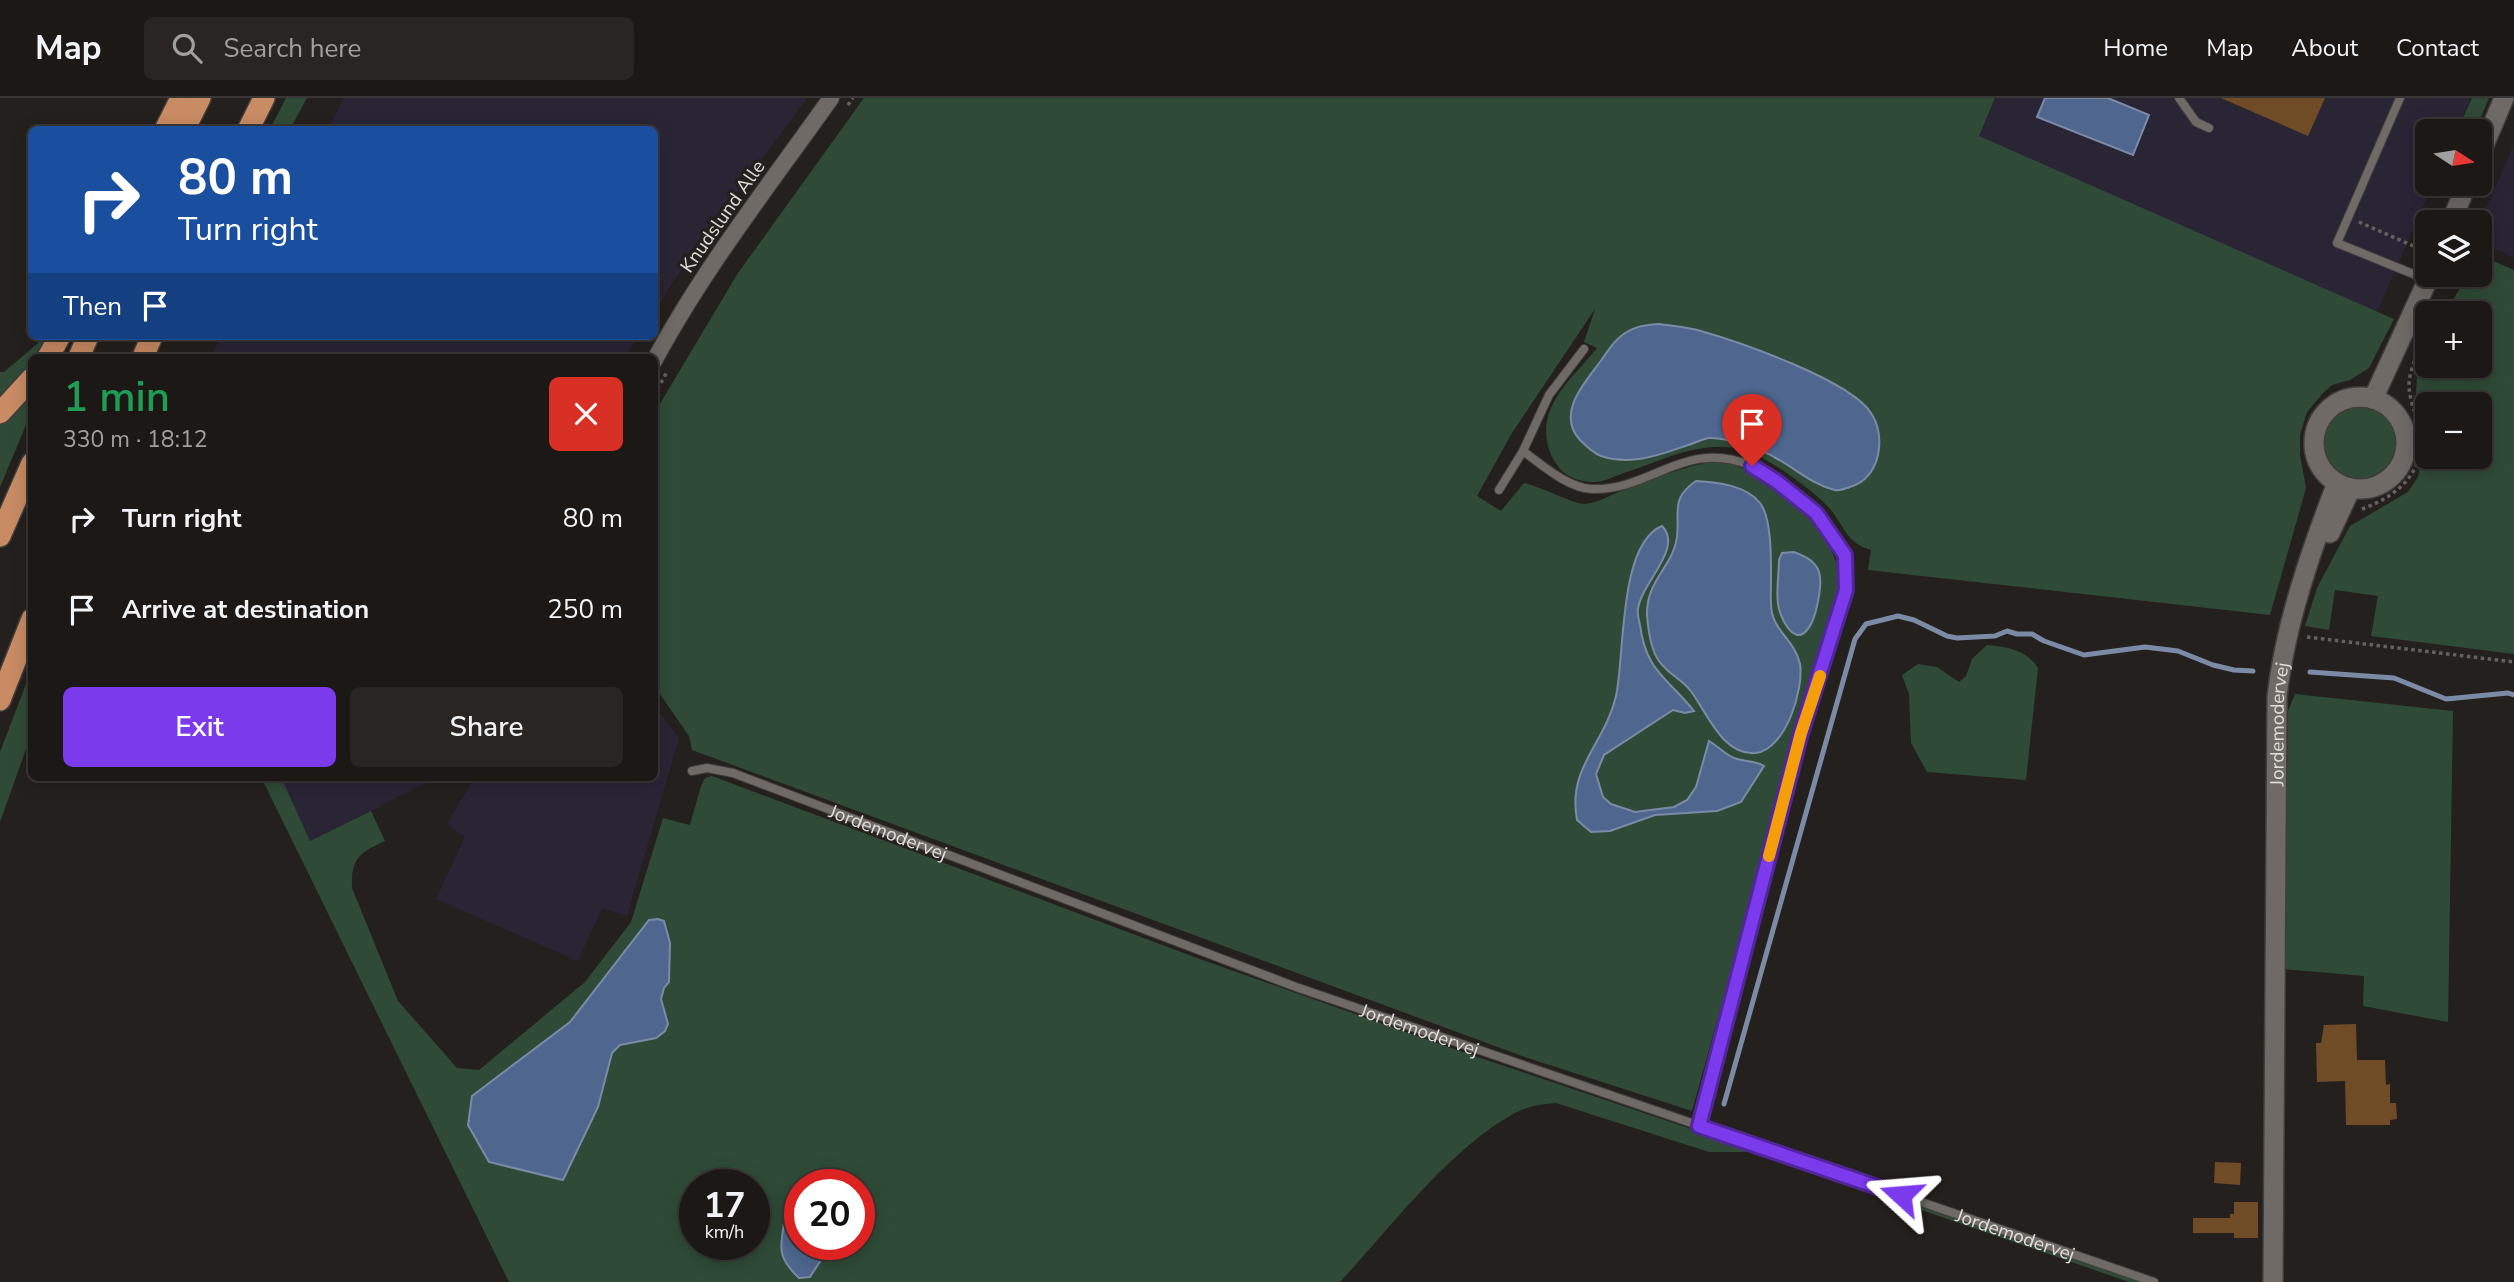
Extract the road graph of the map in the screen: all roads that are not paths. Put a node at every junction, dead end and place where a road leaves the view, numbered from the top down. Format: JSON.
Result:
{"nodes":[{"id":1,"x":181,"y":98,"type":"edge"},
{"id":2,"x":200,"y":98,"type":"edge"},
{"id":3,"x":264,"y":98,"type":"edge"},
{"id":4,"x":831,"y":98,"type":"edge"},
{"id":5,"x":2179,"y":98,"type":"edge"},
{"id":6,"x":2400,"y":98,"type":"edge"},
{"id":7,"x":2504,"y":98,"type":"edge"},
{"id":8,"x":167,"y":126,"type":"edge"},
{"id":9,"x":186,"y":126,"type":"edge"},
{"id":10,"x":250,"y":126,"type":"edge"},
{"id":11,"x":2492,"y":126,"type":"edge"},
{"id":12,"x":2209,"y":128,"type":"dead end"},
{"id":13,"x":2415,"y":272,"type":"edge"},
{"id":14,"x":2426,"y":287,"type":"edge"},
{"id":15,"x":1584,"y":349,"type":"dead end"},
{"id":16,"x":658,"y":355,"type":"edge"},
{"id":17,"x":28,"y":382,"type":"edge"},
{"id":18,"x":2379,"y":401,"type":"junction"},
{"id":19,"x":0,"y":414,"type":"edge"},
{"id":20,"x":1523,"y":451,"type":"junction"},
{"id":21,"x":28,"y":472,"type":"edge"},
{"id":22,"x":2344,"y":486,"type":"junction"},
{"id":23,"x":1499,"y":490,"type":"dead end"},
{"id":24,"x":0,"y":536,"type":"edge"},
{"id":25,"x":28,"y":629,"type":"edge"},
{"id":26,"x":0,"y":700,"type":"edge"},
{"id":27,"x":692,"y":771,"type":"dead end"},
{"id":28,"x":1699,"y":1126,"type":"junction"},
{"id":29,"x":2154,"y":1282,"type":"edge"},
{"id":30,"x":2273,"y":1282,"type":"edge"}],
"edges":[{"from":1,"to":8,"type":"highway"},
{"from":2,"to":9,"type":"highway"},
{"from":3,"to":10,"type":"highway"},
{"from":4,"to":16,"type":"street","name":"Knudslund Alle"},
{"from":5,"to":12,"type":"lane"},
{"from":6,"to":13,"type":"lane"},
{"from":7,"to":11,"type":"street"},
{"from":14,"to":18,"type":"street"},
{"from":15,"to":20,"type":"lane"},
{"from":17,"to":19,"type":"highway"},
{"from":18,"to":22,"type":"street"},
{"from":18,"to":22,"type":"street"},
{"from":20,"to":23,"type":"lane"},
{"from":20,"to":28,"type":"lane"},
{"from":21,"to":24,"type":"highway"},
{"from":22,"to":30,"type":"street","name":"Jordemodervej"},
{"from":25,"to":26,"type":"highway"},
{"from":27,"to":28,"type":"lane","name":"Jordemodervej"},
{"from":28,"to":29,"type":"lane","name":"Jordemodervej"}]}
